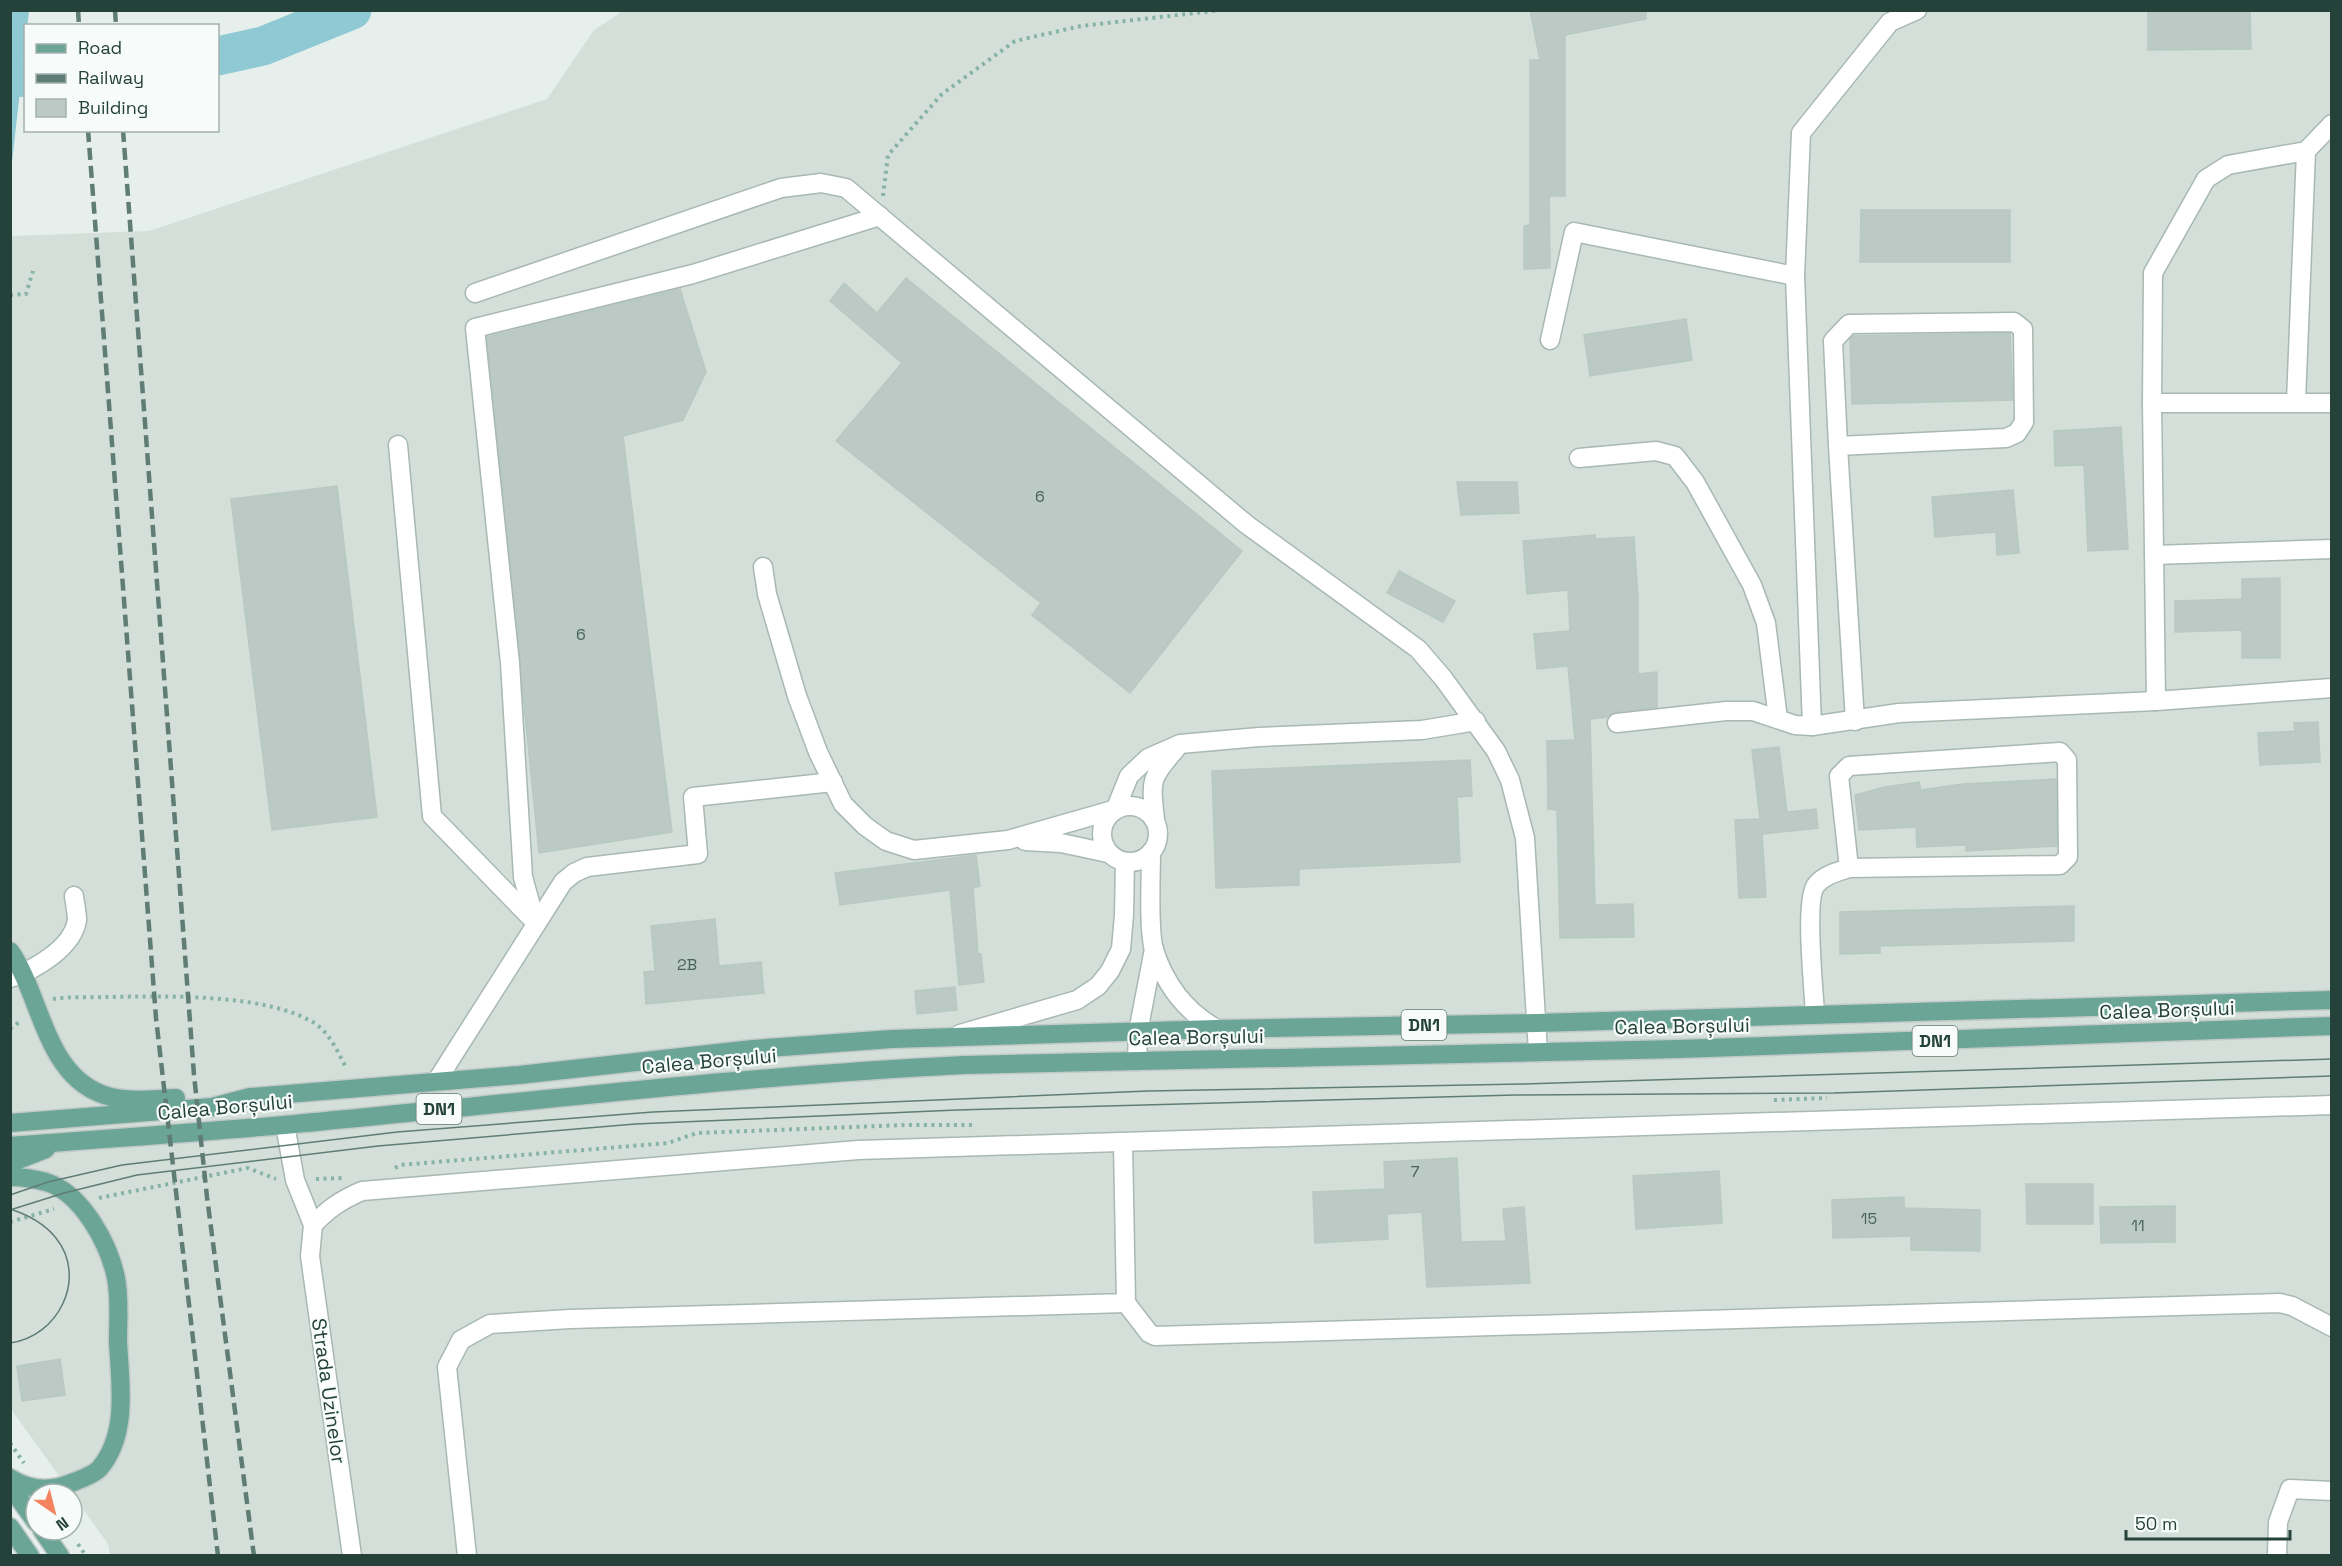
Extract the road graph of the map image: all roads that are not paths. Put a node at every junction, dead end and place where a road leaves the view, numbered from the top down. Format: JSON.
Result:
{"nodes":[{"id":1,"x":1917,"y":10,"type":"edge"},
{"id":2,"x":2331,"y":124,"type":"edge"},
{"id":3,"x":2306,"y":151,"type":"junction"},
{"id":4,"x":880,"y":216,"type":"junction"},
{"id":5,"x":1795,"y":276,"type":"junction"},
{"id":6,"x":476,"y":293,"type":"dead end"},
{"id":7,"x":1550,"y":340,"type":"dead end"},
{"id":8,"x":2296,"y":402,"type":"junction"},
{"id":9,"x":2152,"y":403,"type":"junction"},
{"id":10,"x":2331,"y":403,"type":"edge"},
{"id":11,"x":398,"y":445,"type":"dead end"},
{"id":12,"x":1838,"y":446,"type":"junction"},
{"id":13,"x":1579,"y":458,"type":"dead end"},
{"id":14,"x":2331,"y":549,"type":"edge"},
{"id":15,"x":2154,"y":555,"type":"junction"},
{"id":16,"x":763,"y":567,"type":"dead end"},
{"id":17,"x":2331,"y":688,"type":"edge"},
{"id":18,"x":2156,"y":701,"type":"junction"},
{"id":19,"x":1778,"y":719,"type":"junction"},
{"id":20,"x":1476,"y":721,"type":"junction"},
{"id":21,"x":1856,"y":721,"type":"junction"},
{"id":22,"x":1617,"y":723,"type":"dead end"},
{"id":23,"x":1812,"y":726,"type":"junction"},
{"id":24,"x":1180,"y":744,"type":"junction"},
{"id":25,"x":833,"y":782,"type":"junction"},
{"id":26,"x":1115,"y":809,"type":"junction"},
{"id":27,"x":1155,"y":820,"type":"junction"},
{"id":28,"x":1008,"y":840,"type":"junction"},
{"id":29,"x":1151,"y":852,"type":"junction"},
{"id":30,"x":1108,"y":853,"type":"junction"},
{"id":31,"x":1125,"y":862,"type":"junction"},
{"id":32,"x":1849,"y":868,"type":"junction"},
{"id":33,"x":74,"y":896,"type":"dead end"},
{"id":34,"x":536,"y":924,"type":"junction"},
{"id":35,"x":1154,"y":949,"type":"junction"},
{"id":36,"x":10,"y":951,"type":"edge"},
{"id":37,"x":17,"y":976,"type":"edge"},
{"id":38,"x":2331,"y":999,"type":"edge"},
{"id":39,"x":1815,"y":1014,"type":"junction"},
{"id":40,"x":1537,"y":1023,"type":"junction"},
{"id":41,"x":2331,"y":1026,"type":"edge"},
{"id":42,"x":1216,"y":1029,"type":"junction"},
{"id":43,"x":1138,"y":1032,"type":"junction"},
{"id":44,"x":947,"y":1038,"type":"junction"},
{"id":45,"x":1538,"y":1052,"type":"junction"},
{"id":46,"x":1137,"y":1061,"type":"junction"},
{"id":47,"x":436,"y":1082,"type":"junction"},
{"id":48,"x":250,"y":1097,"type":"junction"},
{"id":49,"x":2331,"y":1105,"type":"edge"},
{"id":50,"x":10,"y":1123,"type":"edge"},
{"id":51,"x":285,"y":1125,"type":"junction"},
{"id":52,"x":64,"y":1142,"type":"junction"},
{"id":53,"x":1123,"y":1143,"type":"junction"},
{"id":54,"x":10,"y":1146,"type":"edge"},
{"id":55,"x":10,"y":1163,"type":"edge"},
{"id":56,"x":10,"y":1176,"type":"edge"},
{"id":57,"x":313,"y":1226,"type":"junction"},
{"id":58,"x":1126,"y":1303,"type":"junction"},
{"id":59,"x":2331,"y":1327,"type":"edge"},
{"id":60,"x":10,"y":1478,"type":"edge"},
{"id":61,"x":10,"y":1486,"type":"edge"},
{"id":62,"x":2331,"y":1491,"type":"edge"},
{"id":63,"x":24,"y":1505,"type":"edge"},
{"id":64,"x":10,"y":1527,"type":"edge"},
{"id":65,"x":50,"y":1542,"type":"edge"},
{"id":66,"x":30,"y":1556,"type":"edge"},
{"id":67,"x":60,"y":1556,"type":"edge"},
{"id":68,"x":352,"y":1556,"type":"edge"},
{"id":69,"x":467,"y":1556,"type":"edge"},
{"id":70,"x":2277,"y":1556,"type":"edge"}],
"edges":[{"from":1,"to":5,"type":"street"},
{"from":2,"to":3,"type":"street"},
{"from":3,"to":8,"type":"street"},
{"from":3,"to":9,"type":"street"},
{"from":4,"to":6,"type":"street"},
{"from":4,"to":20,"type":"street"},
{"from":4,"to":34,"type":"street"},
{"from":5,"to":7,"type":"street"},
{"from":5,"to":23,"type":"street"},
{"from":8,"to":9,"type":"street"},
{"from":8,"to":10,"type":"street"},
{"from":9,"to":15,"type":"street"},
{"from":11,"to":34,"type":"street"},
{"from":12,"to":12,"type":"street"},
{"from":12,"to":21,"type":"street"},
{"from":13,"to":19,"type":"street"},
{"from":14,"to":15,"type":"street"},
{"from":15,"to":18,"type":"street"},
{"from":16,"to":25,"type":"street"},
{"from":17,"to":18,"type":"street"},
{"from":18,"to":21,"type":"street"},
{"from":19,"to":22,"type":"street"},
{"from":19,"to":23,"type":"street"},
{"from":20,"to":24,"type":"street"},
{"from":20,"to":40,"type":"street"},
{"from":21,"to":23,"type":"street"},
{"from":24,"to":26,"type":"street"},
{"from":24,"to":27,"type":"street"},
{"from":25,"to":28,"type":"street"},
{"from":25,"to":34,"type":"street"},
{"from":26,"to":27,"type":"street"},
{"from":26,"to":28,"type":"street"},
{"from":26,"to":30,"type":"street"},
{"from":27,"to":29,"type":"street"},
{"from":28,"to":30,"type":"street"},
{"from":29,"to":31,"type":"street"},
{"from":29,"to":35,"type":"street"},
{"from":30,"to":31,"type":"street"},
{"from":31,"to":44,"type":"street"},
{"from":32,"to":32,"type":"street"},
{"from":32,"to":39,"type":"street"},
{"from":33,"to":37,"type":"street"},
{"from":34,"to":47,"type":"street"},
{"from":35,"to":42,"type":"street"},
{"from":35,"to":43,"type":"street"},
{"from":36,"to":37,"type":"main road"},
{"from":37,"to":48,"type":"main road"},
{"from":38,"to":39,"type":"main road","name":"Calea Borșului","number":"DN1"},
{"from":39,"to":40,"type":"main road","name":"Calea Borșului","number":"DN1"},
{"from":40,"to":42,"type":"main road","name":"Calea Borșului","number":"DN1"},
{"from":40,"to":45,"type":"street"},
{"from":41,"to":45,"type":"main road","name":"Calea Borșului","number":"DN1"},
{"from":42,"to":43,"type":"main road","name":"Calea Borșului","number":"DN1"},
{"from":43,"to":44,"type":"main road","name":"Calea Borșului","number":"DN1"},
{"from":43,"to":46,"type":"street"},
{"from":44,"to":47,"type":"main road","name":"Calea Borșului","number":"DN1"},
{"from":45,"to":46,"type":"main road","name":"Calea Borșului","number":"DN1"},
{"from":46,"to":51,"type":"main road","name":"Calea Borșului","number":"DN1"},
{"from":47,"to":48,"type":"main road","name":"Calea Borșului","number":"DN1"},
{"from":48,"to":50,"type":"main road","name":"Calea Borșului","number":"DN1"},
{"from":49,"to":53,"type":"street"},
{"from":51,"to":52,"type":"main road","name":"Calea Borșului","number":"DN1"},
{"from":51,"to":57,"type":"street"},
{"from":52,"to":54,"type":"main road","number":"DN1"},
{"from":52,"to":55,"type":"main road","number":"DN1"},
{"from":53,"to":57,"type":"street"},
{"from":53,"to":58,"type":"street"},
{"from":56,"to":60,"type":"main road"},
{"from":57,"to":68,"type":"street","name":"Strada Uzinelor"},
{"from":58,"to":59,"type":"street"},
{"from":58,"to":69,"type":"street"},
{"from":61,"to":63,"type":"main road"},
{"from":62,"to":70,"type":"street"},
{"from":64,"to":66,"type":"main road"},
{"from":65,"to":67,"type":"main road"}]}
